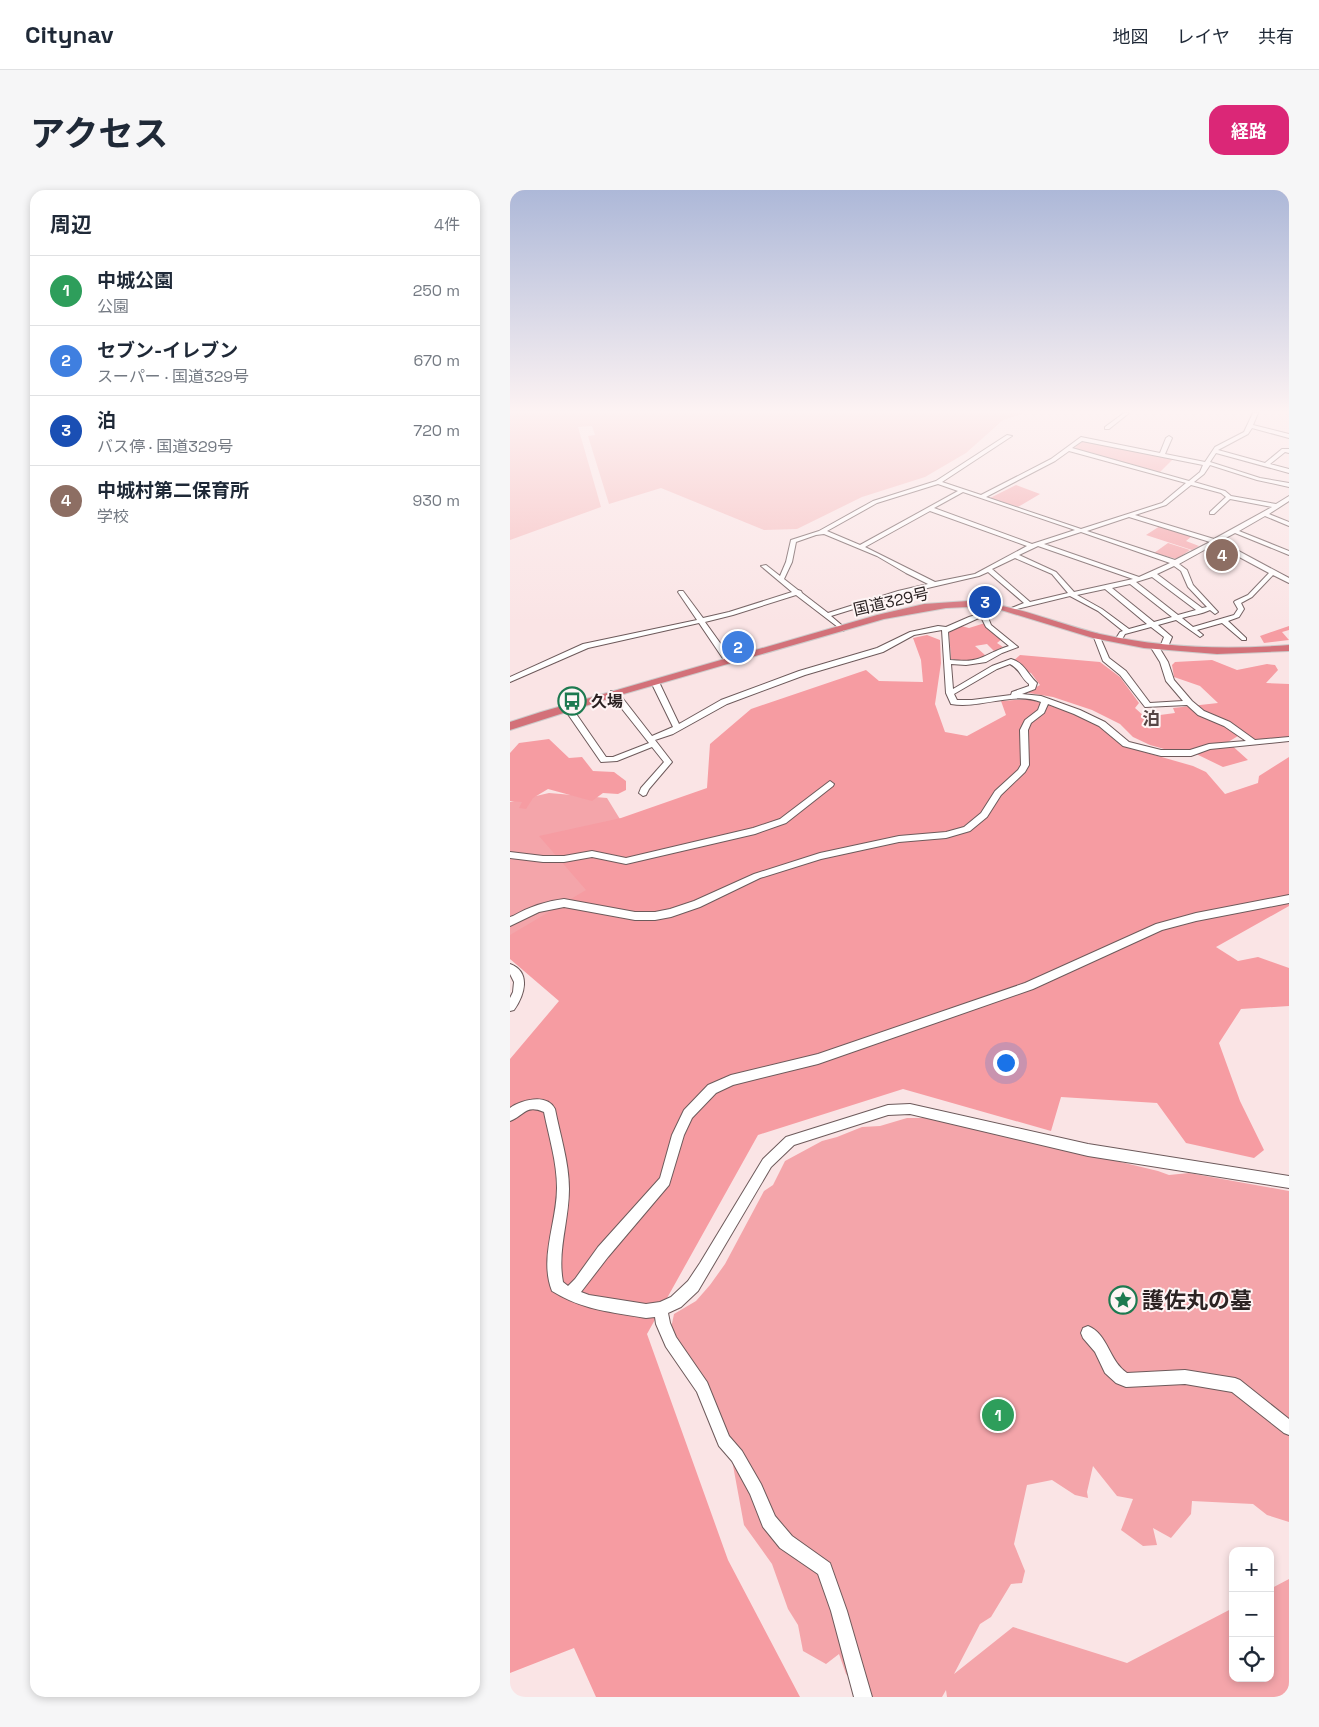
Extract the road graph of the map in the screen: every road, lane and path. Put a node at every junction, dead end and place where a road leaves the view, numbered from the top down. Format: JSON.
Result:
{"nodes":[{"id":1,"x":934,"y":483,"type":"edge"},
{"id":2,"x":942,"y":483,"type":"edge"},
{"id":3,"x":1008,"y":483,"type":"edge"},
{"id":4,"x":1190,"y":483,"type":"edge"},
{"id":5,"x":1191,"y":483,"type":"edge"},
{"id":6,"x":963,"y":490,"type":"junction"},
{"id":7,"x":983,"y":496,"type":"junction"},
{"id":8,"x":1229,"y":496,"type":"junction"},
{"id":9,"x":1289,"y":498,"type":"edge"},
{"id":10,"x":1278,"y":506,"type":"junction"},
{"id":11,"x":928,"y":508,"type":"junction"},
{"id":12,"x":1212,"y":513,"type":"dead end"},
{"id":13,"x":1264,"y":514,"type":"junction"},
{"id":14,"x":1128,"y":515,"type":"junction"},
{"id":15,"x":1289,"y":524,"type":"edge"},
{"id":16,"x":1082,"y":530,"type":"junction"},
{"id":17,"x":821,"y":532,"type":"junction"},
{"id":18,"x":1234,"y":532,"type":"junction"},
{"id":19,"x":1215,"y":542,"type":"junction"},
{"id":20,"x":1289,"y":543,"type":"edge"},
{"id":21,"x":1035,"y":545,"type":"junction"},
{"id":22,"x":860,"y":547,"type":"junction"},
{"id":23,"x":1276,"y":548,"type":"junction"},
{"id":24,"x":1289,"y":553,"type":"edge"},
{"id":25,"x":1014,"y":555,"type":"junction"},
{"id":26,"x":1176,"y":563,"type":"junction"},
{"id":27,"x":768,"y":568,"type":"dead end"},
{"id":28,"x":989,"y":570,"type":"junction"},
{"id":29,"x":1272,"y":573,"type":"junction"},
{"id":30,"x":1152,"y":574,"type":"junction"},
{"id":31,"x":782,"y":578,"type":"junction"},
{"id":32,"x":1139,"y":579,"type":"junction"},
{"id":33,"x":1131,"y":582,"type":"junction"},
{"id":34,"x":1289,"y":582,"type":"edge"},
{"id":35,"x":934,"y":584,"type":"junction"},
{"id":36,"x":1106,"y":587,"type":"junction"},
{"id":37,"x":680,"y":592,"type":"dead end"},
{"id":38,"x":799,"y":592,"type":"junction"},
{"id":39,"x":1073,"y":594,"type":"junction"},
{"id":40,"x":1029,"y":604,"type":"junction"},
{"id":41,"x":1211,"y":608,"type":"junction"},
{"id":42,"x":1007,"y":609,"type":"junction"},
{"id":43,"x":1201,"y":610,"type":"junction"},
{"id":44,"x":983,"y":615,"type":"junction"},
{"id":45,"x":826,"y":616,"type":"junction"},
{"id":46,"x":1177,"y":617,"type":"junction"},
{"id":47,"x":699,"y":620,"type":"junction"},
{"id":48,"x":1221,"y":620,"type":"junction"},
{"id":49,"x":1151,"y":624,"type":"junction"},
{"id":50,"x":843,"y":629,"type":"junction"},
{"id":51,"x":947,"y":629,"type":"junction"},
{"id":52,"x":1192,"y":629,"type":"junction"},
{"id":53,"x":1128,"y":631,"type":"junction"},
{"id":54,"x":1200,"y":635,"type":"dead end"},
{"id":55,"x":1096,"y":636,"type":"junction"},
{"id":56,"x":1244,"y":639,"type":"dead end"},
{"id":57,"x":1119,"y":640,"type":"junction"},
{"id":58,"x":1159,"y":646,"type":"junction"},
{"id":59,"x":1289,"y":648,"type":"edge"},
{"id":60,"x":729,"y":661,"type":"junction"},
{"id":61,"x":947,"y":662,"type":"junction"},
{"id":62,"x":510,"y":680,"type":"edge"},
{"id":63,"x":655,"y":682,"type":"junction"},
{"id":64,"x":614,"y":693,"type":"junction"},
{"id":65,"x":950,"y":693,"type":"junction"},
{"id":66,"x":1015,"y":697,"type":"junction"},
{"id":67,"x":1045,"y":702,"type":"junction"},
{"id":68,"x":1189,"y":703,"type":"junction"},
{"id":69,"x":567,"y":707,"type":"junction"},
{"id":70,"x":510,"y":726,"type":"edge"},
{"id":71,"x":677,"y":728,"type":"junction"},
{"id":72,"x":1289,"y":739,"type":"edge"},
{"id":73,"x":652,"y":741,"type":"junction"},
{"id":74,"x":1254,"y":743,"type":"junction"},
{"id":75,"x":830,"y":784,"type":"dead end"},
{"id":76,"x":643,"y":793,"type":"dead end"},
{"id":77,"x":510,"y":855,"type":"edge"},
{"id":78,"x":1289,"y":899,"type":"edge"},
{"id":79,"x":510,"y":922,"type":"edge"},
{"id":80,"x":510,"y":968,"type":"edge"},
{"id":81,"x":510,"y":1008,"type":"edge"},
{"id":82,"x":510,"y":1116,"type":"edge"},
{"id":83,"x":1289,"y":1182,"type":"edge"},
{"id":84,"x":569,"y":1294,"type":"junction"},
{"id":85,"x":661,"y":1309,"type":"junction"},
{"id":86,"x":1088,"y":1333,"type":"dead end"},
{"id":87,"x":1289,"y":1428,"type":"edge"},
{"id":88,"x":863,"y":1697,"type":"edge"}],
"edges":[{"from":1,"to":17,"type":"street"},
{"from":2,"to":6,"type":"street"},
{"from":3,"to":7,"type":"street"},
{"from":4,"to":14,"type":"street"},
{"from":5,"to":8,"type":"street"},
{"from":6,"to":7,"type":"street"},
{"from":6,"to":11,"type":"street"},
{"from":7,"to":16,"type":"street"},
{"from":8,"to":10,"type":"street"},
{"from":8,"to":12,"type":"street"},
{"from":9,"to":10,"type":"street"},
{"from":10,"to":13,"type":"street"},
{"from":11,"to":21,"type":"street"},
{"from":11,"to":22,"type":"street"},
{"from":13,"to":15,"type":"street"},
{"from":13,"to":18,"type":"street"},
{"from":14,"to":16,"type":"street"},
{"from":14,"to":19,"type":"street"},
{"from":16,"to":21,"type":"street"},
{"from":16,"to":26,"type":"street"},
{"from":17,"to":22,"type":"street"},
{"from":17,"to":31,"type":"street"},
{"from":18,"to":19,"type":"street"},
{"from":18,"to":23,"type":"street"},
{"from":19,"to":26,"type":"street"},
{"from":19,"to":29,"type":"street"},
{"from":20,"to":23,"type":"street"},
{"from":21,"to":25,"type":"street"},
{"from":21,"to":32,"type":"street"},
{"from":22,"to":35,"type":"street"},
{"from":23,"to":24,"type":"street"},
{"from":25,"to":28,"type":"street"},
{"from":25,"to":39,"type":"street"},
{"from":26,"to":30,"type":"street"},
{"from":26,"to":41,"type":"street"},
{"from":27,"to":31,"type":"street"},
{"from":28,"to":35,"type":"street"},
{"from":28,"to":40,"type":"street"},
{"from":29,"to":34,"type":"street"},
{"from":29,"to":48,"type":"street"},
{"from":30,"to":32,"type":"street"},
{"from":30,"to":43,"type":"street"},
{"from":31,"to":38,"type":"street"},
{"from":32,"to":33,"type":"street"},
{"from":33,"to":36,"type":"street"},
{"from":33,"to":46,"type":"street"},
{"from":35,"to":45,"type":"street"},
{"from":36,"to":39,"type":"street"},
{"from":36,"to":49,"type":"street"},
{"from":37,"to":47,"type":"street"},
{"from":38,"to":45,"type":"street"},
{"from":38,"to":47,"type":"street"},
{"from":39,"to":40,"type":"street"},
{"from":39,"to":53,"type":"street"},
{"from":40,"to":42,"type":"street"},
{"from":41,"to":43,"type":"street"},
{"from":41,"to":48,"type":"street"},
{"from":42,"to":44,"type":"street"},
{"from":42,"to":50,"type":"highway","name":"国道329号"},
{"from":42,"to":55,"type":"highway","name":"国道329号"},
{"from":43,"to":46,"type":"street"},
{"from":43,"to":48,"type":"street"},
{"from":44,"to":51,"type":"street"},
{"from":44,"to":61,"type":"street"},
{"from":45,"to":50,"type":"street"},
{"from":46,"to":49,"type":"street"},
{"from":46,"to":52,"type":"street"},
{"from":47,"to":60,"type":"street"},
{"from":47,"to":62,"type":"street"},
{"from":48,"to":52,"type":"street"},
{"from":48,"to":56,"type":"street"},
{"from":49,"to":53,"type":"street"},
{"from":49,"to":58,"type":"street"},
{"from":50,"to":60,"type":"highway","name":"国道329号"},
{"from":51,"to":61,"type":"street"},
{"from":51,"to":71,"type":"street"},
{"from":52,"to":54,"type":"street"},
{"from":53,"to":57,"type":"street"},
{"from":55,"to":57,"type":"highway","name":"国道329号"},
{"from":55,"to":68,"type":"street"},
{"from":57,"to":58,"type":"highway","name":"国道329号"},
{"from":58,"to":59,"type":"highway","name":"国道329号"},
{"from":58,"to":68,"type":"street"},
{"from":60,"to":63,"type":"highway","name":"国道329号"},
{"from":61,"to":65,"type":"street"},
{"from":63,"to":64,"type":"highway","name":"国道329号"},
{"from":63,"to":71,"type":"street"},
{"from":64,"to":69,"type":"highway","name":"国道329号"},
{"from":64,"to":73,"type":"street"},
{"from":65,"to":66,"type":"street"},
{"from":65,"to":66,"type":"street"},
{"from":66,"to":67,"type":"street"},
{"from":67,"to":74,"type":"street"},
{"from":67,"to":79,"type":"street"},
{"from":68,"to":74,"type":"street"},
{"from":69,"to":70,"type":"highway","name":"国道329号"},
{"from":69,"to":73,"type":"street"},
{"from":71,"to":73,"type":"street"},
{"from":72,"to":74,"type":"street"},
{"from":73,"to":76,"type":"street"},
{"from":75,"to":77,"type":"street"},
{"from":78,"to":84,"type":"street"},
{"from":80,"to":81,"type":"street"},
{"from":82,"to":84,"type":"street"},
{"from":83,"to":85,"type":"street"},
{"from":84,"to":85,"type":"street"},
{"from":85,"to":88,"type":"street"},
{"from":86,"to":87,"type":"street"}]}
